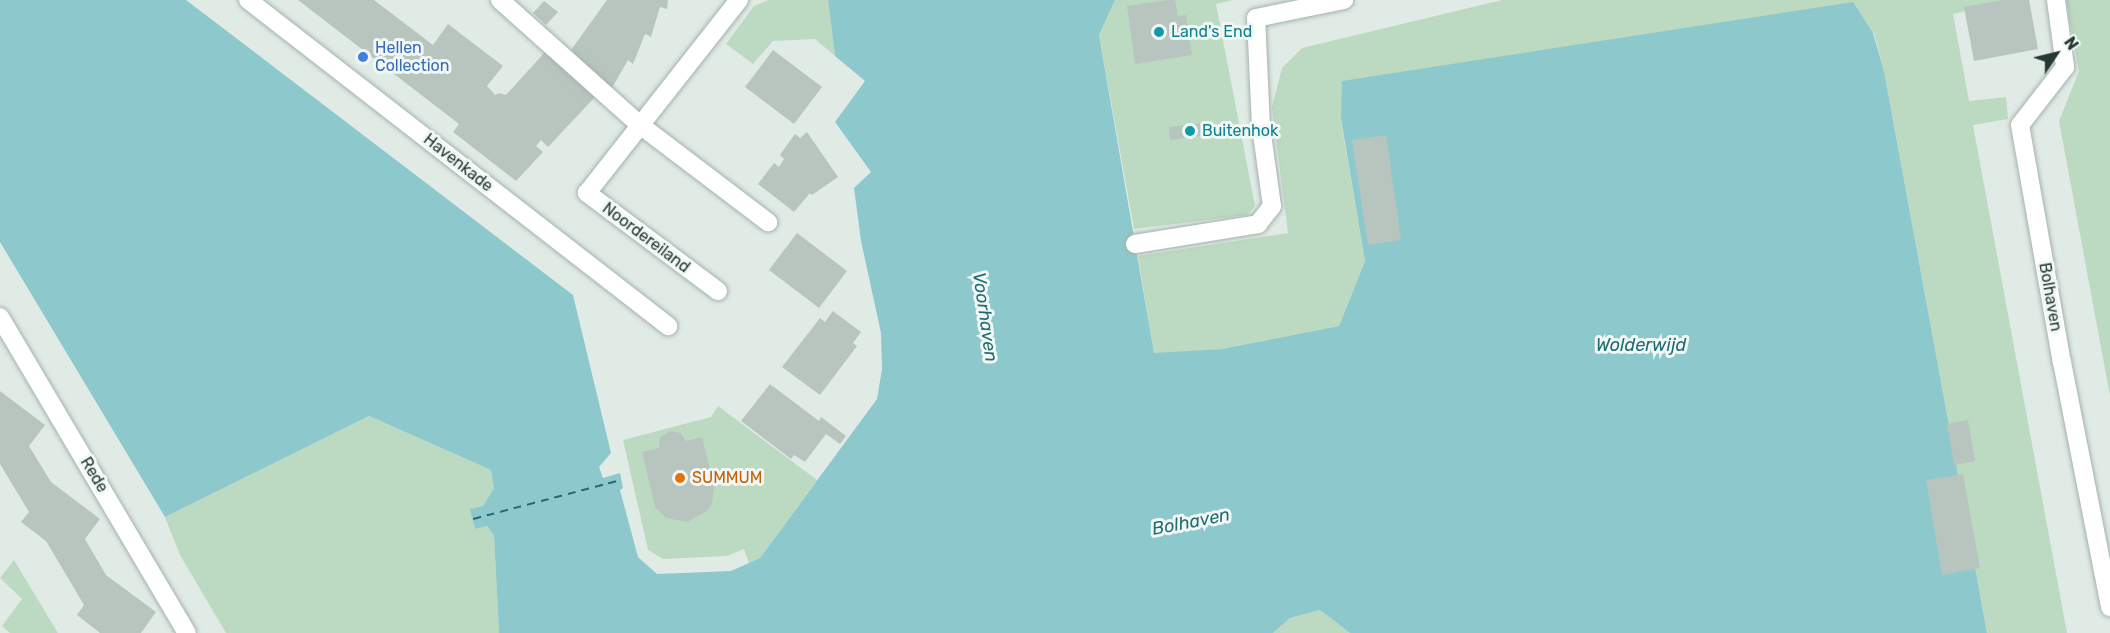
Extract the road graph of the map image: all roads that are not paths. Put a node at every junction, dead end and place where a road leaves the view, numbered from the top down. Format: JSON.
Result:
{"nodes":[{"id":1,"x":248,"y":0,"type":"edge"},
{"id":2,"x":500,"y":0,"type":"edge"},
{"id":3,"x":739,"y":0,"type":"edge"},
{"id":4,"x":1344,"y":0,"type":"edge"},
{"id":5,"x":2056,"y":0,"type":"edge"},
{"id":6,"x":640,"y":125,"type":"junction"},
{"id":7,"x":768,"y":222,"type":"dead end"},
{"id":8,"x":1136,"y":244,"type":"dead end"},
{"id":9,"x":718,"y":291,"type":"dead end"},
{"id":10,"x":0,"y":317,"type":"edge"},
{"id":11,"x":668,"y":326,"type":"dead end"},
{"id":12,"x":2110,"y":607,"type":"edge"},
{"id":13,"x":187,"y":633,"type":"edge"}],
"edges":[{"from":1,"to":11,"type":"street","name":"Havenkade"},
{"from":2,"to":6,"type":"street"},
{"from":3,"to":6,"type":"street","name":"Noordereiland"},
{"from":4,"to":8,"type":"street"},
{"from":5,"to":12,"type":"street","name":"Bolhaven"},
{"from":6,"to":7,"type":"street"},
{"from":6,"to":9,"type":"street","name":"Noordereiland"},
{"from":10,"to":13,"type":"street","name":"Rede"}]}
